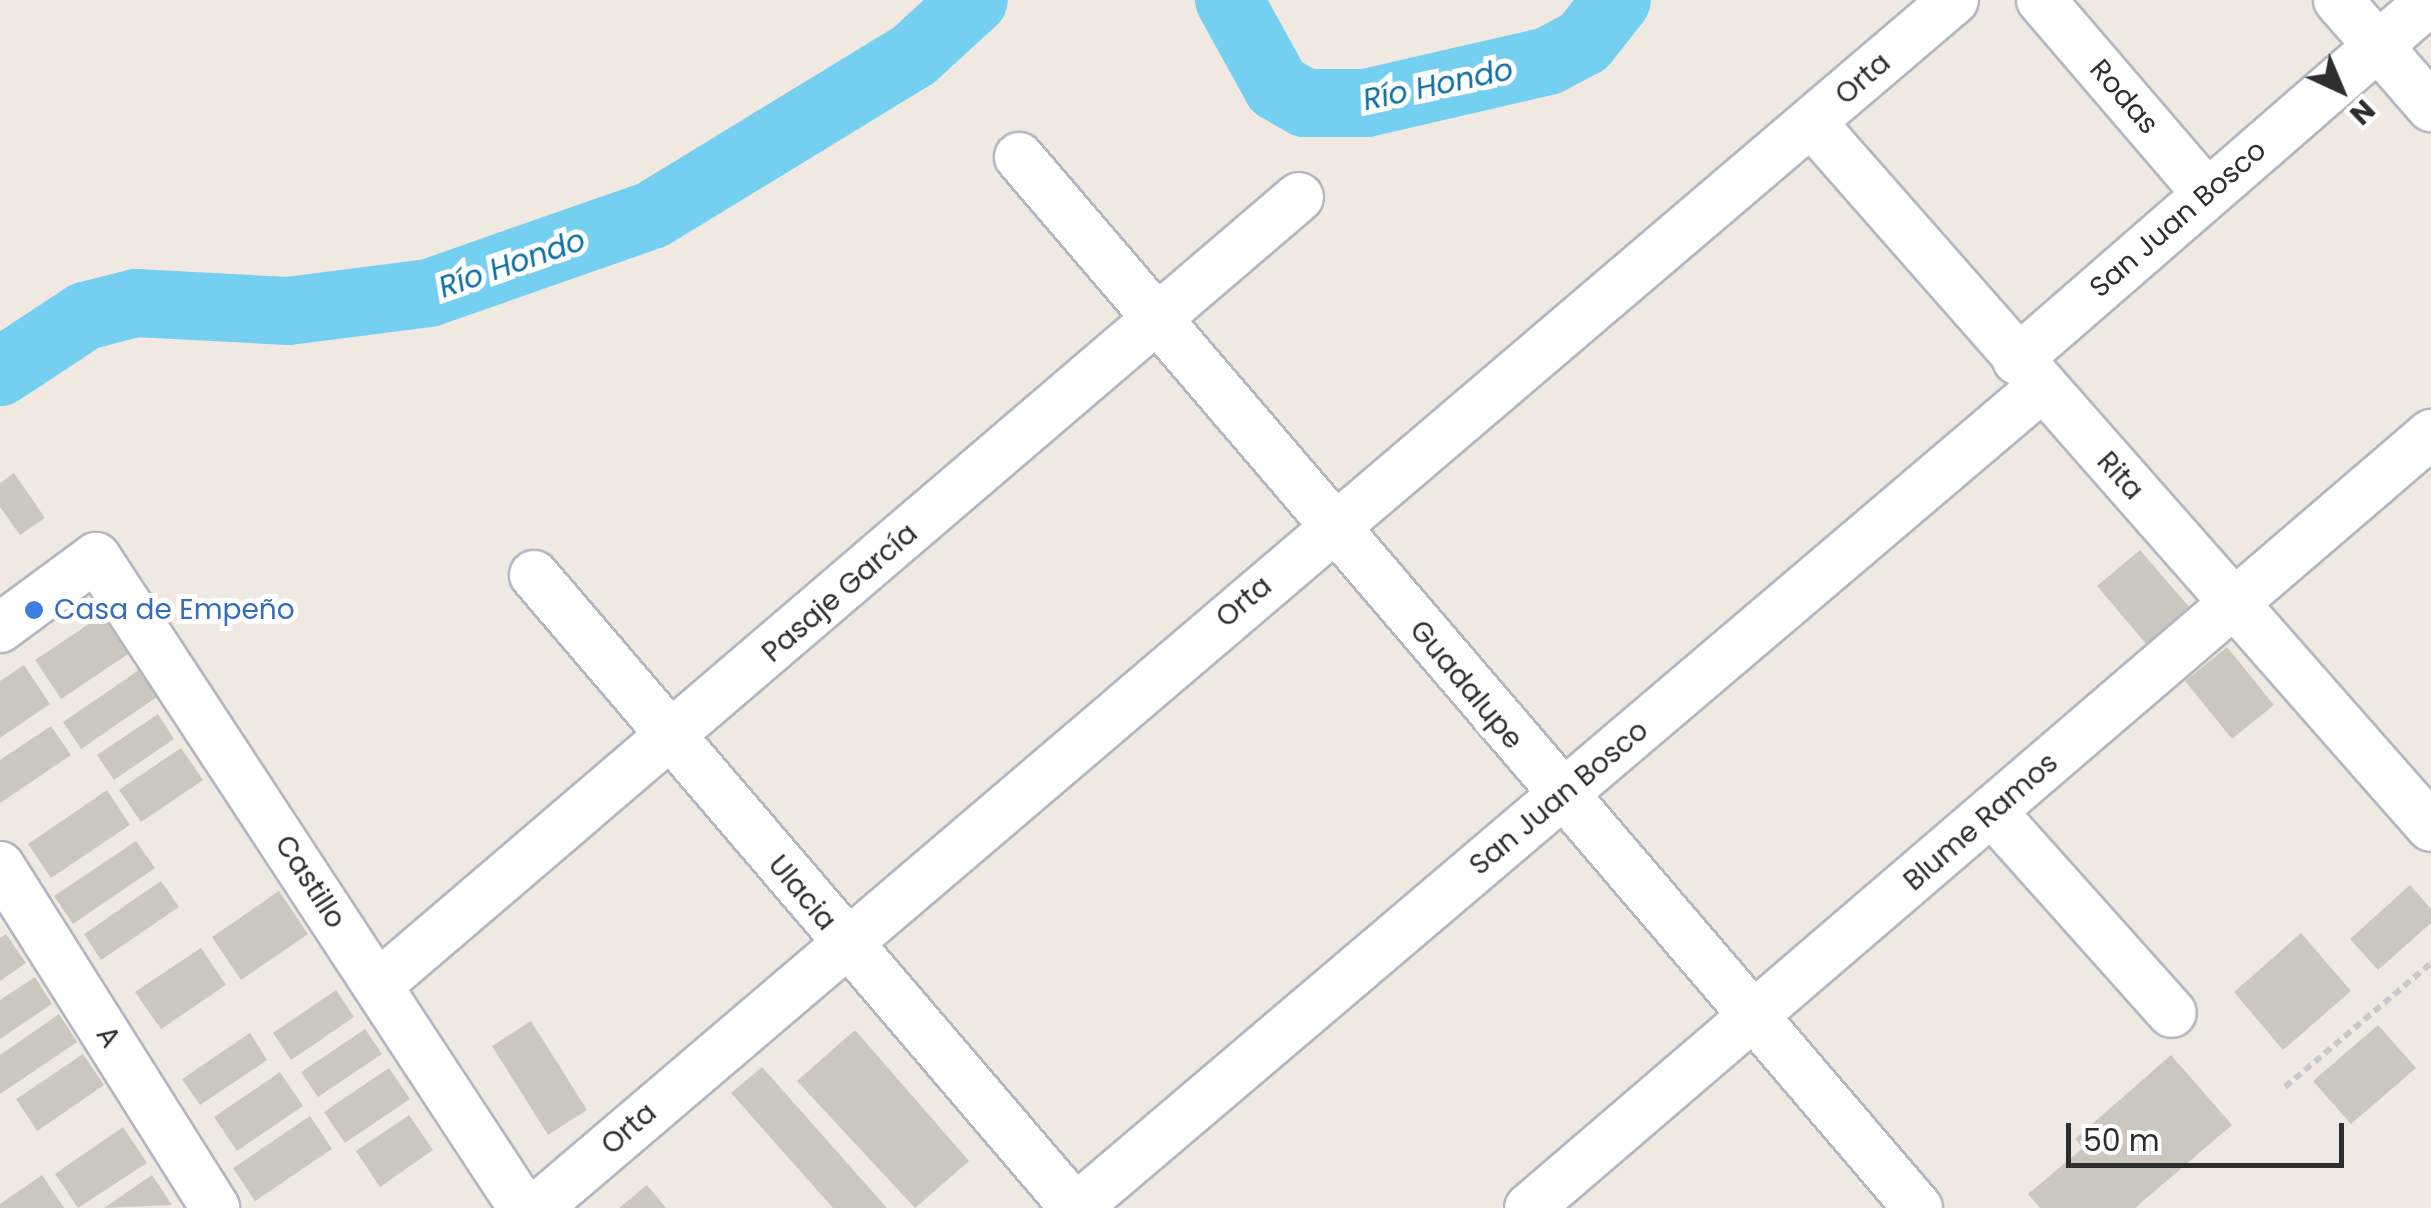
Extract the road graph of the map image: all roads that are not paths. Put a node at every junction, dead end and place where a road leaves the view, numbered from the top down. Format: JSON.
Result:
{"nodes":[{"id":1,"x":1954,"y":0,"type":"edge"},
{"id":2,"x":2041,"y":0,"type":"edge"},
{"id":3,"x":2338,"y":0,"type":"edge"},
{"id":4,"x":2431,"y":0,"type":"edge"},
{"id":5,"x":2378,"y":44,"type":"junction"},
{"id":6,"x":2431,"y":107,"type":"edge"},
{"id":7,"x":1812,"y":123,"type":"junction"},
{"id":8,"x":1019,"y":157,"type":"dead end"},
{"id":9,"x":2207,"y":194,"type":"junction"},
{"id":10,"x":1299,"y":197,"type":"dead end"},
{"id":11,"x":1156,"y":318,"type":"junction"},
{"id":12,"x":2029,"y":374,"type":"junction"},
{"id":13,"x":2431,"y":434,"type":"edge"},
{"id":14,"x":1332,"y":528,"type":"junction"},
{"id":15,"x":534,"y":575,"type":"dead end"},
{"id":16,"x":2232,"y":602,"type":"junction"},
{"id":17,"x":0,"y":628,"type":"edge"},
{"id":18,"x":671,"y":738,"type":"junction"},
{"id":19,"x":1561,"y":797,"type":"junction"},
{"id":20,"x":1993,"y":813,"type":"junction"},
{"id":21,"x":2431,"y":827,"type":"edge"},
{"id":22,"x":0,"y":866,"type":"edge"},
{"id":23,"x":843,"y":942,"type":"junction"},
{"id":24,"x":378,"y":985,"type":"junction"},
{"id":25,"x":2172,"y":1014,"type":"dead end"},
{"id":26,"x":1754,"y":1017,"type":"junction"},
{"id":27,"x":216,"y":1208,"type":"edge"},
{"id":28,"x":524,"y":1208,"type":"edge"},
{"id":29,"x":538,"y":1208,"type":"edge"},
{"id":30,"x":1076,"y":1208,"type":"edge"},
{"id":31,"x":1529,"y":1208,"type":"edge"},
{"id":32,"x":1918,"y":1208,"type":"edge"}],
"edges":[{"from":1,"to":7,"type":"street","name":"Orta"},
{"from":2,"to":9,"type":"street","name":"Rodas"},
{"from":3,"to":5,"type":"street"},
{"from":4,"to":5,"type":"street","name":"San Juan Bosco"},
{"from":5,"to":6,"type":"street"},
{"from":5,"to":9,"type":"street","name":"San Juan Bosco"},
{"from":7,"to":12,"type":"street","name":"Rita"},
{"from":7,"to":14,"type":"street","name":"Orta"},
{"from":8,"to":11,"type":"street","name":"Guadalupe"},
{"from":9,"to":12,"type":"street","name":"San Juan Bosco"},
{"from":10,"to":11,"type":"street","name":"Pasaje García"},
{"from":11,"to":14,"type":"street","name":"Guadalupe"},
{"from":11,"to":18,"type":"street","name":"Pasaje García"},
{"from":12,"to":16,"type":"street","name":"Rita"},
{"from":12,"to":19,"type":"street","name":"San Juan Bosco"},
{"from":13,"to":16,"type":"street","name":"Blume Ramos"},
{"from":14,"to":19,"type":"street","name":"Guadalupe"},
{"from":14,"to":23,"type":"street","name":"Orta"},
{"from":15,"to":18,"type":"street","name":"Ulacia"},
{"from":16,"to":20,"type":"street","name":"Blume Ramos"},
{"from":16,"to":21,"type":"street","name":"Rita"},
{"from":17,"to":24,"type":"street","name":"Castillo"},
{"from":18,"to":23,"type":"street","name":"Ulacia"},
{"from":18,"to":24,"type":"street","name":"Pasaje García"},
{"from":19,"to":26,"type":"street","name":"Guadalupe"},
{"from":19,"to":30,"type":"street","name":"San Juan Bosco"},
{"from":20,"to":25,"type":"street"},
{"from":20,"to":26,"type":"street","name":"Blume Ramos"},
{"from":22,"to":27,"type":"street","name":"A"},
{"from":23,"to":29,"type":"street","name":"Orta"},
{"from":23,"to":30,"type":"street","name":"Ulacia"},
{"from":24,"to":28,"type":"street","name":"Castillo"},
{"from":26,"to":31,"type":"street","name":"Blume Ramos"},
{"from":26,"to":32,"type":"street","name":"Guadalupe"}]}
